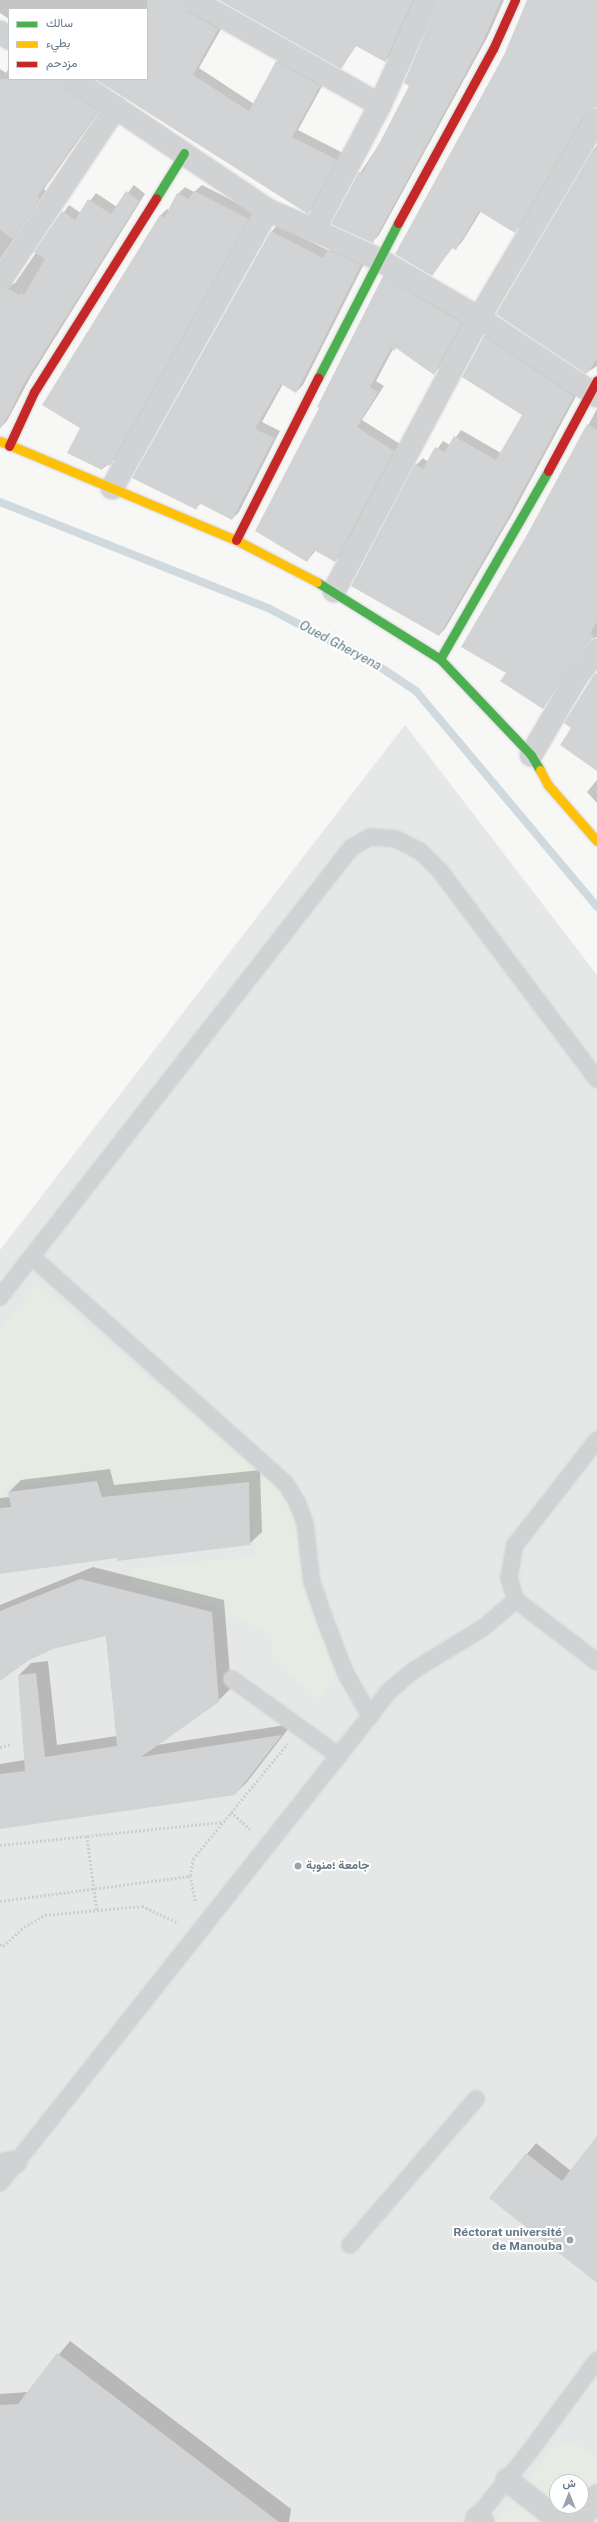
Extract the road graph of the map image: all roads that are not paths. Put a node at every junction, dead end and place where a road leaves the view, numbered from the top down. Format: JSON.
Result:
{"nodes":[{"id":1,"x":193,"y":0,"type":"edge"},
{"id":2,"x":427,"y":0,"type":"edge"},
{"id":3,"x":515,"y":0,"type":"edge"},
{"id":4,"x":75,"y":80,"type":"edge"},
{"id":5,"x":380,"y":105,"type":"junction"},
{"id":6,"x":116,"y":107,"type":"junction"},
{"id":7,"x":597,"y":119,"type":"edge"},
{"id":8,"x":184,"y":153,"type":"junction"},
{"id":9,"x":268,"y":210,"type":"junction"},
{"id":10,"x":314,"y":230,"type":"junction"},
{"id":11,"x":378,"y":259,"type":"junction"},
{"id":12,"x":0,"y":281,"type":"edge"},
{"id":13,"x":479,"y":318,"type":"junction"},
{"id":14,"x":595,"y":389,"type":"edge"},
{"id":15,"x":0,"y":441,"type":"edge"},
{"id":16,"x":9,"y":446,"type":"junction"},
{"id":17,"x":112,"y":488,"type":"junction"},
{"id":18,"x":236,"y":540,"type":"junction"},
{"id":19,"x":334,"y":591,"type":"junction"},
{"id":20,"x":597,"y":650,"type":"edge"},
{"id":21,"x":440,"y":659,"type":"junction"},
{"id":22,"x":531,"y":755,"type":"junction"},
{"id":23,"x":597,"y":841,"type":"edge"},
{"id":24,"x":597,"y":1079,"type":"edge"},
{"id":25,"x":32,"y":1257,"type":"junction"},
{"id":26,"x":0,"y":1297,"type":"edge"},
{"id":27,"x":597,"y":1440,"type":"edge"},
{"id":28,"x":516,"y":1600,"type":"junction"},
{"id":29,"x":597,"y":1662,"type":"edge"},
{"id":30,"x":232,"y":1680,"type":"dead end"},
{"id":31,"x":370,"y":1716,"type":"junction"},
{"id":32,"x":339,"y":1756,"type":"junction"},
{"id":33,"x":476,"y":2099,"type":"dead end"},
{"id":34,"x":8,"y":2164,"type":"edge"},
{"id":35,"x":0,"y":2183,"type":"edge"},
{"id":36,"x":350,"y":2245,"type":"dead end"},
{"id":37,"x":597,"y":2360,"type":"edge"},
{"id":38,"x":507,"y":2480,"type":"junction"},
{"id":39,"x":597,"y":2496,"type":"edge"},
{"id":40,"x":478,"y":2520,"type":"edge"},
{"id":41,"x":561,"y":2522,"type":"edge"},
{"id":42,"x":579,"y":2522,"type":"edge"}],
"edges":[{"from":1,"to":5,"type":"street"},
{"from":2,"to":5,"type":"street"},
{"from":3,"to":11,"type":"street"},
{"from":4,"to":6,"type":"street"},
{"from":5,"to":10,"type":"street"},
{"from":6,"to":8,"type":"street"},
{"from":6,"to":12,"type":"street"},
{"from":7,"to":13,"type":"street"},
{"from":8,"to":9,"type":"street"},
{"from":8,"to":16,"type":"street"},
{"from":9,"to":10,"type":"street"},
{"from":9,"to":17,"type":"street"},
{"from":10,"to":11,"type":"street"},
{"from":11,"to":13,"type":"street"},
{"from":11,"to":18,"type":"street"},
{"from":13,"to":14,"type":"street"},
{"from":13,"to":19,"type":"street"},
{"from":14,"to":21,"type":"street"},
{"from":15,"to":16,"type":"street"},
{"from":16,"to":17,"type":"street"},
{"from":17,"to":18,"type":"street"},
{"from":18,"to":19,"type":"street"},
{"from":19,"to":21,"type":"street"},
{"from":20,"to":22,"type":"street"},
{"from":21,"to":22,"type":"street"},
{"from":22,"to":23,"type":"street"},
{"from":24,"to":25,"type":"lane"},
{"from":25,"to":26,"type":"lane"},
{"from":25,"to":31,"type":"lane"},
{"from":27,"to":28,"type":"lane"},
{"from":28,"to":29,"type":"lane"},
{"from":28,"to":31,"type":"lane"},
{"from":30,"to":32,"type":"lane"},
{"from":31,"to":32,"type":"lane"},
{"from":32,"to":34,"type":"lane"},
{"from":33,"to":36,"type":"lane"},
{"from":34,"to":35,"type":"lane"},
{"from":37,"to":38,"type":"lane"},
{"from":38,"to":40,"type":"lane"},
{"from":38,"to":41,"type":"street"},
{"from":39,"to":42,"type":"street"}]}
